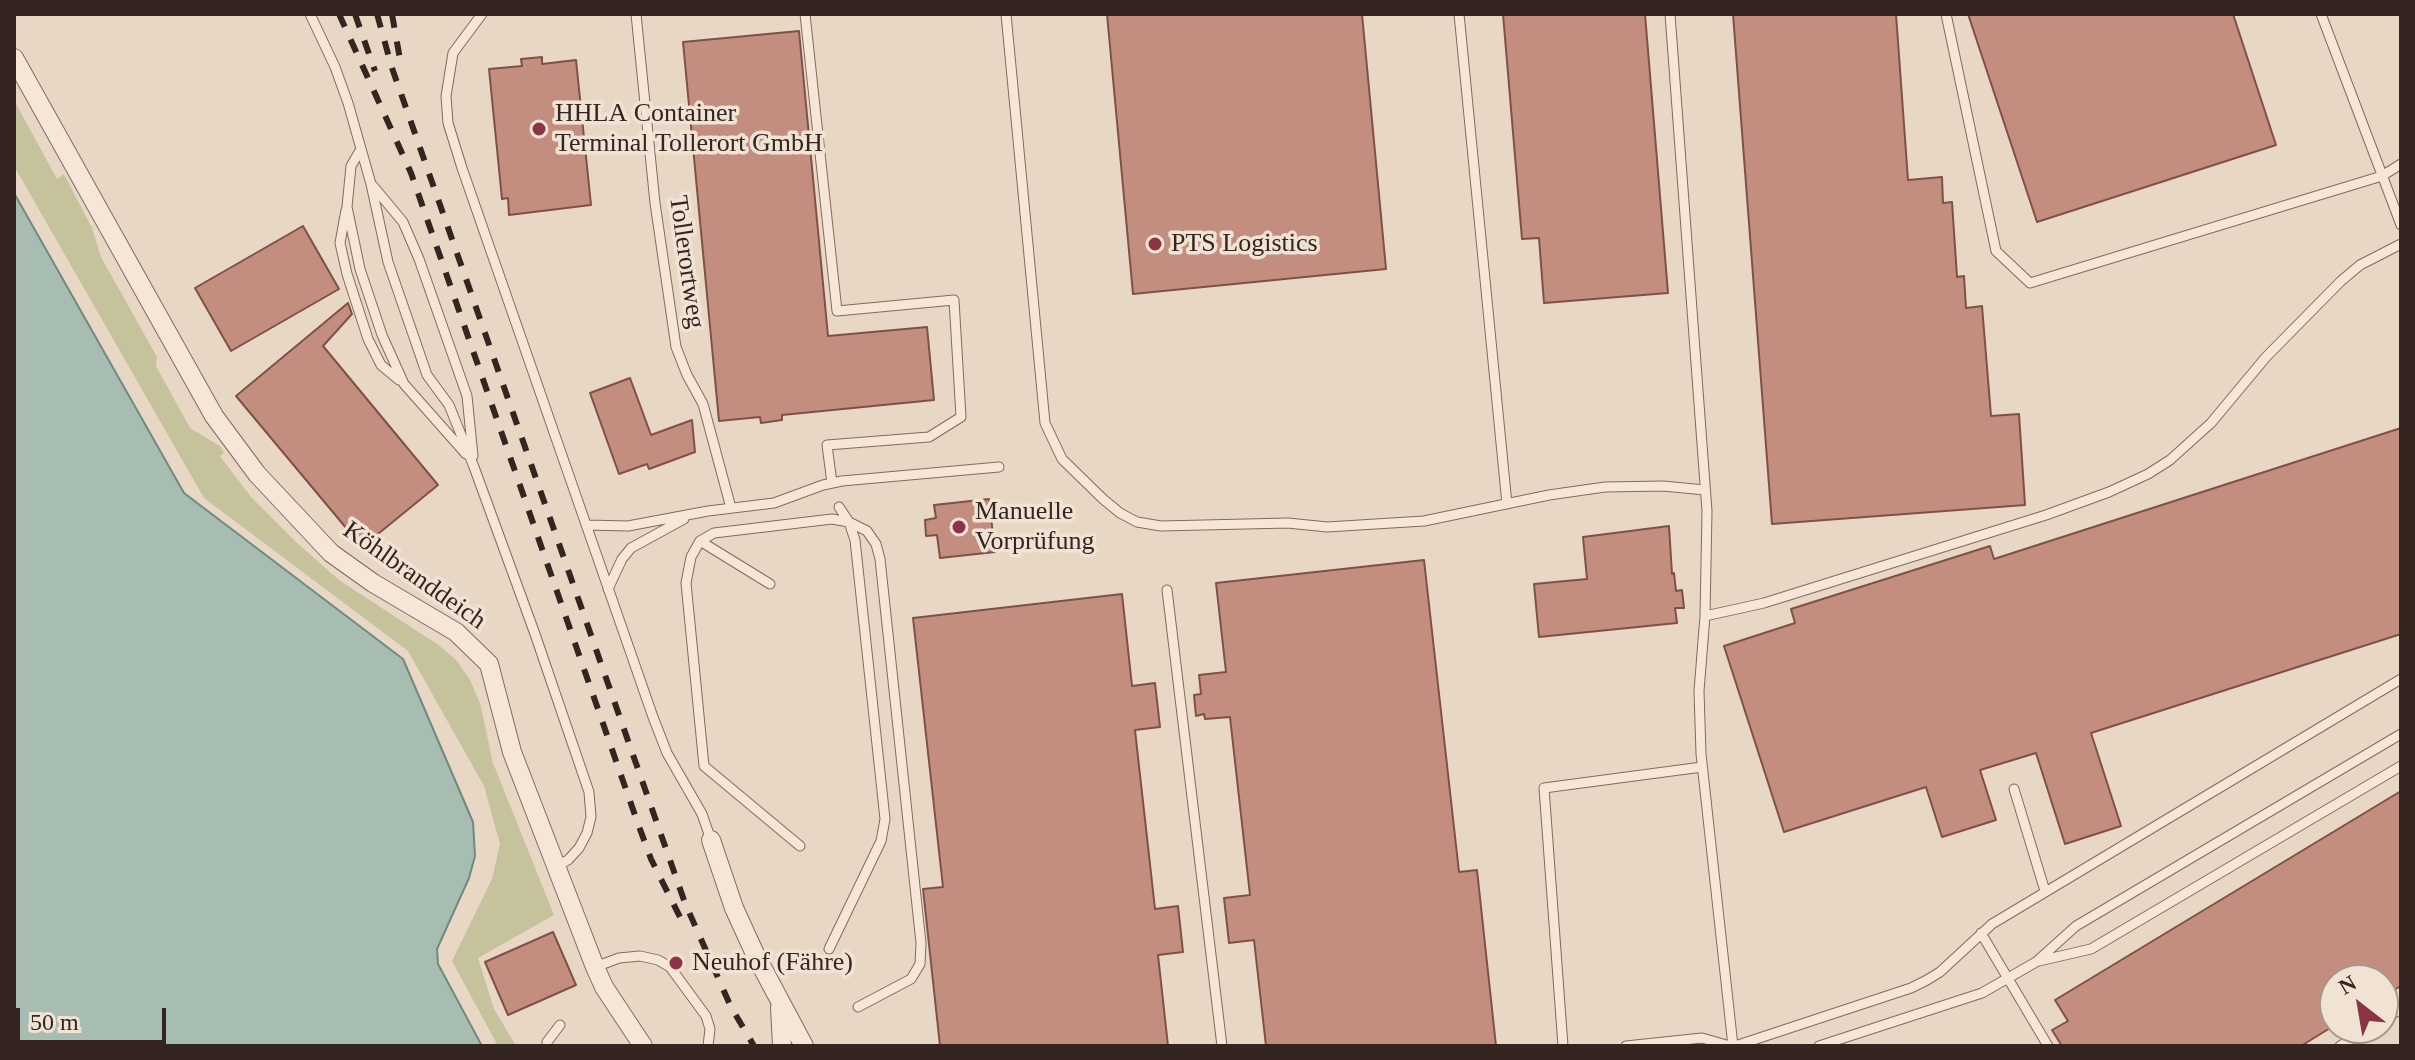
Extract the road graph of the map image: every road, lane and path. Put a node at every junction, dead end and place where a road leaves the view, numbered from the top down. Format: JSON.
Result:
{"nodes":[{"id":1,"x":310,"y":14,"type":"edge"},
{"id":2,"x":482,"y":14,"type":"edge"},
{"id":3,"x":636,"y":14,"type":"edge"},
{"id":4,"x":805,"y":14,"type":"edge"},
{"id":5,"x":1006,"y":14,"type":"edge"},
{"id":6,"x":1459,"y":14,"type":"edge"},
{"id":7,"x":1670,"y":14,"type":"edge"},
{"id":8,"x":1946,"y":14,"type":"edge"},
{"id":9,"x":2321,"y":14,"type":"edge"},
{"id":10,"x":14,"y":58,"type":"edge"},
{"id":11,"x":361,"y":149,"type":"junction"},
{"id":12,"x":2401,"y":164,"type":"edge"},
{"id":13,"x":2382,"y":176,"type":"junction"},
{"id":14,"x":371,"y":184,"type":"junction"},
{"id":15,"x":2401,"y":225,"type":"edge"},
{"id":16,"x":2401,"y":244,"type":"edge"},
{"id":17,"x":474,"y":467,"type":"junction"},
{"id":18,"x":999,"y":467,"type":"dead end"},
{"id":19,"x":832,"y":483,"type":"junction"},
{"id":20,"x":1705,"y":490,"type":"junction"},
{"id":21,"x":1507,"y":504,"type":"junction"},
{"id":22,"x":839,"y":507,"type":"dead end"},
{"id":23,"x":731,"y":508,"type":"junction"},
{"id":24,"x":690,"y":515,"type":"junction"},
{"id":25,"x":849,"y":522,"type":"junction"},
{"id":26,"x":586,"y":525,"type":"junction"},
{"id":27,"x":700,"y":541,"type":"junction"},
{"id":28,"x":770,"y":584,"type":"dead end"},
{"id":29,"x":608,"y":589,"type":"junction"},
{"id":30,"x":1167,"y":590,"type":"dead end"},
{"id":31,"x":1705,"y":616,"type":"junction"},
{"id":32,"x":2401,"y":679,"type":"edge"},
{"id":33,"x":2401,"y":734,"type":"edge"},
{"id":34,"x":2401,"y":766,"type":"edge"},
{"id":35,"x":1702,"y":767,"type":"junction"},
{"id":36,"x":2014,"y":789,"type":"dead end"},
{"id":37,"x":711,"y":840,"type":"joint"},
{"id":38,"x":800,"y":846,"type":"dead end"},
{"id":39,"x":555,"y":867,"type":"junction"},
{"id":40,"x":2045,"y":891,"type":"junction"},
{"id":41,"x":1981,"y":933,"type":"junction"},
{"id":42,"x":829,"y":949,"type":"dead end"},
{"id":43,"x":2036,"y":962,"type":"junction"},
{"id":44,"x":595,"y":967,"type":"junction"},
{"id":45,"x":2008,"y":978,"type":"junction"},
{"id":46,"x":780,"y":1001,"type":"junction"},
{"id":47,"x":858,"y":1007,"type":"dead end"},
{"id":48,"x":560,"y":1025,"type":"dead end"},
{"id":49,"x":547,"y":1046,"type":"edge"},
{"id":50,"x":643,"y":1046,"type":"edge"},
{"id":51,"x":708,"y":1046,"type":"edge"},
{"id":52,"x":782,"y":1046,"type":"edge"},
{"id":53,"x":804,"y":1046,"type":"edge"},
{"id":54,"x":1222,"y":1046,"type":"edge"},
{"id":55,"x":1563,"y":1046,"type":"edge"},
{"id":56,"x":1626,"y":1046,"type":"edge"},
{"id":57,"x":1732,"y":1046,"type":"edge"},
{"id":58,"x":1819,"y":1046,"type":"edge"},
{"id":59,"x":2048,"y":1046,"type":"edge"}],
"edges":[{"from":1,"to":11,"type":"lane"},
{"from":2,"to":26,"type":"lane"},
{"from":3,"to":23,"type":"lane","name":"Tollerortweg"},
{"from":4,"to":19,"type":"lane"},
{"from":5,"to":21,"type":"lane"},
{"from":6,"to":21,"type":"lane"},
{"from":7,"to":20,"type":"lane"},
{"from":8,"to":13,"type":"lane"},
{"from":9,"to":13,"type":"lane"},
{"from":10,"to":39,"type":"street","name":"Köhlbranddeich"},
{"from":11,"to":14,"type":"lane"},
{"from":11,"to":17,"type":"lane"},
{"from":12,"to":13,"type":"lane"},
{"from":13,"to":15,"type":"lane"},
{"from":14,"to":17,"type":"lane"},
{"from":14,"to":17,"type":"lane"},
{"from":16,"to":31,"type":"lane"},
{"from":17,"to":39,"type":"lane"},
{"from":18,"to":19,"type":"lane"},
{"from":19,"to":23,"type":"lane"},
{"from":20,"to":21,"type":"lane"},
{"from":20,"to":31,"type":"lane"},
{"from":22,"to":25,"type":"lane"},
{"from":23,"to":24,"type":"lane"},
{"from":24,"to":26,"type":"lane"},
{"from":24,"to":29,"type":"lane"},
{"from":25,"to":27,"type":"lane"},
{"from":25,"to":42,"type":"lane"},
{"from":25,"to":47,"type":"lane"},
{"from":26,"to":29,"type":"lane"},
{"from":27,"to":28,"type":"lane"},
{"from":27,"to":38,"type":"lane"},
{"from":29,"to":37,"type":"lane"},
{"from":30,"to":54,"type":"lane"},
{"from":31,"to":35,"type":"lane"},
{"from":32,"to":40,"type":"lane"},
{"from":33,"to":43,"type":"lane"},
{"from":34,"to":43,"type":"lane"},
{"from":35,"to":55,"type":"lane"},
{"from":35,"to":57,"type":"lane"},
{"from":36,"to":40,"type":"lane"},
{"from":37,"to":46,"type":"street"},
{"from":39,"to":44,"type":"street","name":"Köhlbranddeich"},
{"from":40,"to":41,"type":"lane"},
{"from":41,"to":45,"type":"lane"},
{"from":41,"to":57,"type":"lane"},
{"from":43,"to":45,"type":"lane"},
{"from":44,"to":50,"type":"street","name":"Köhlbranddeich"},
{"from":44,"to":51,"type":"lane"},
{"from":45,"to":58,"type":"lane"},
{"from":45,"to":59,"type":"lane"},
{"from":46,"to":52,"type":"street"},
{"from":46,"to":53,"type":"street"},
{"from":48,"to":49,"type":"lane"},
{"from":56,"to":57,"type":"lane"}]}
